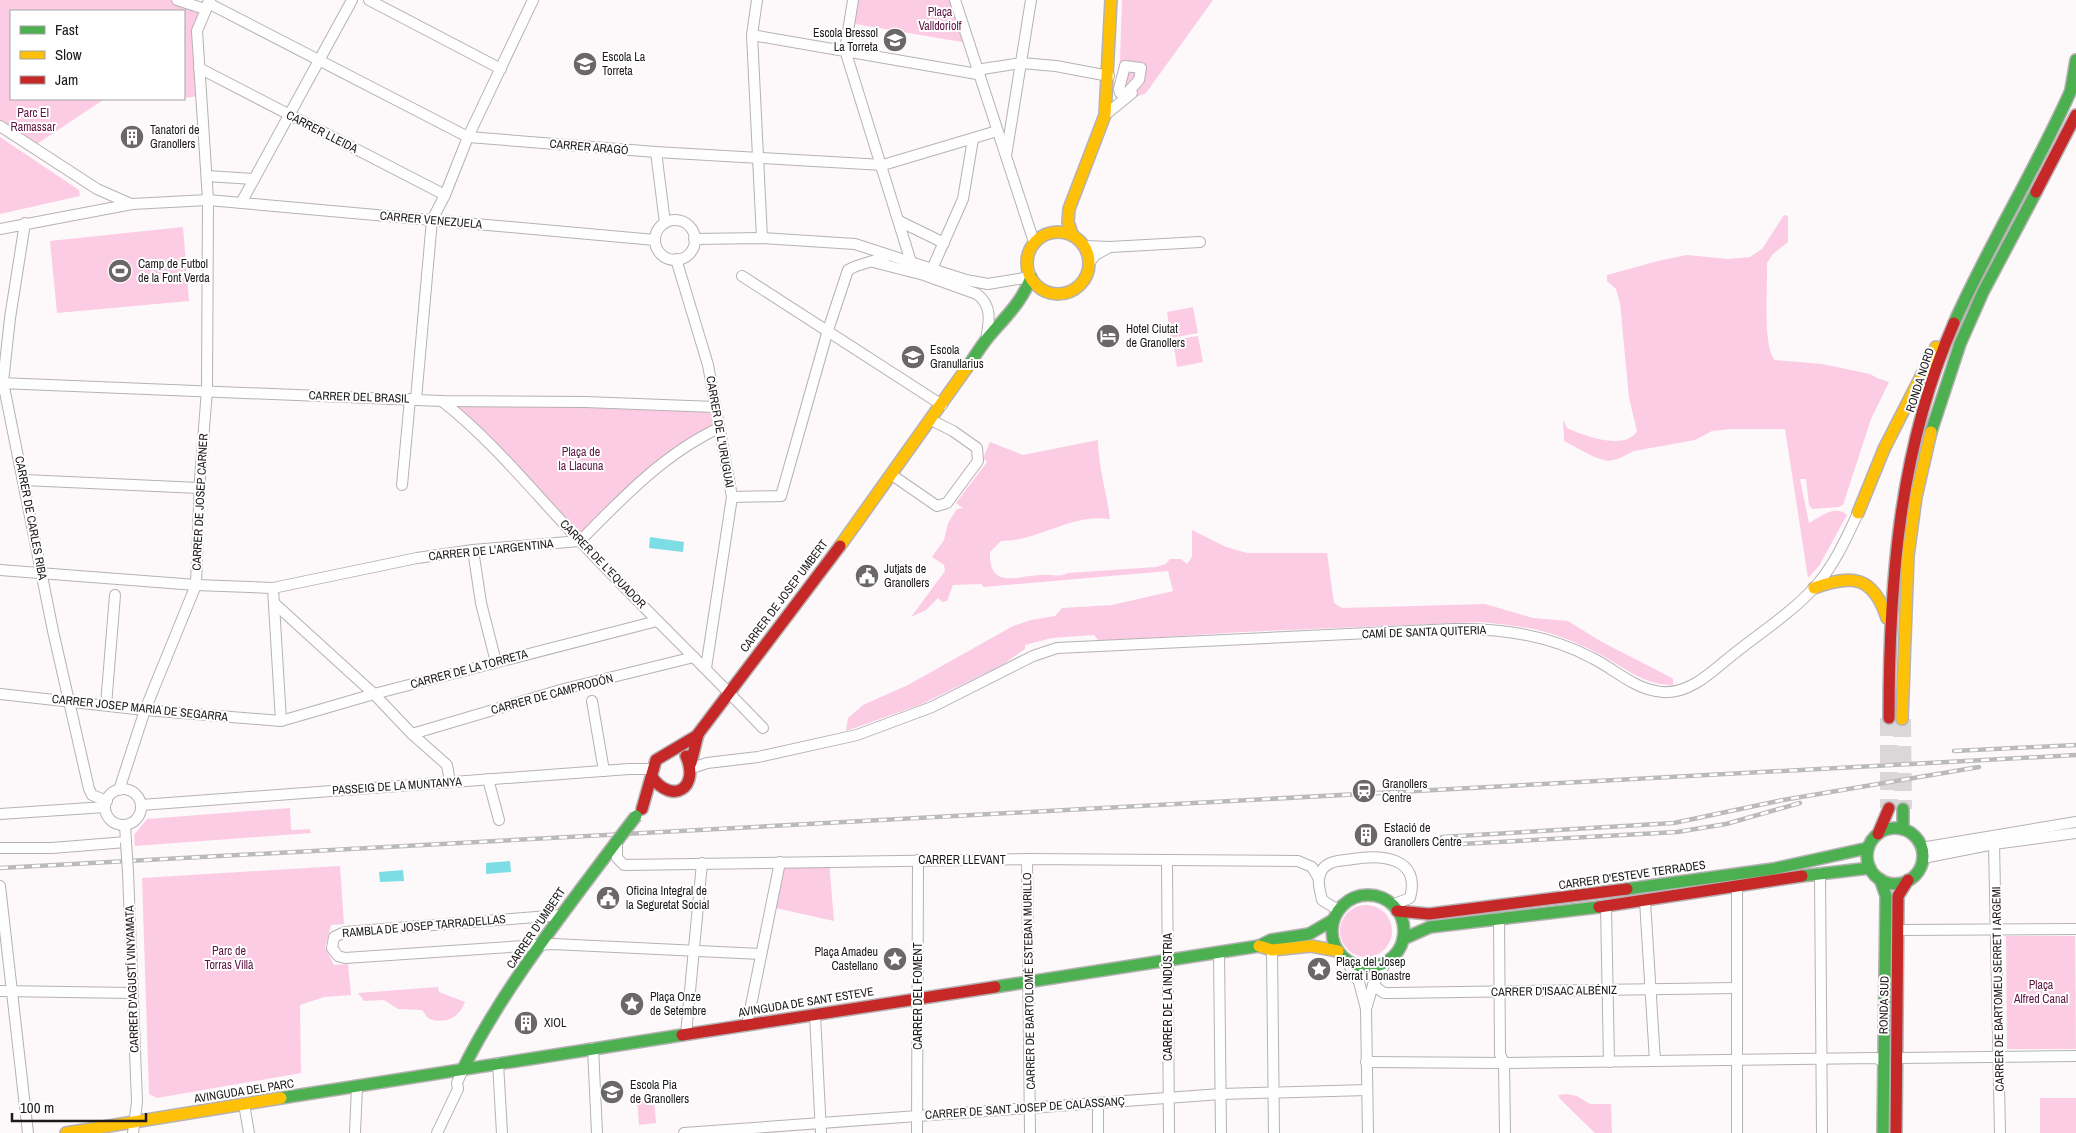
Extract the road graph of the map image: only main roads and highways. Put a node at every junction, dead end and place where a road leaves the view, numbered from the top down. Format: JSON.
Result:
{"nodes":[{"id":1,"x":1111,"y":0,"type":"edge"},
{"id":2,"x":2076,"y":60,"type":"edge"},
{"id":3,"x":2076,"y":79,"type":"edge"},
{"id":4,"x":2070,"y":94,"type":"junction"},
{"id":5,"x":2075,"y":117,"type":"edge"},
{"id":6,"x":1069,"y":209,"type":"junction"},
{"id":7,"x":1050,"y":233,"type":"junction"},
{"id":8,"x":1072,"y":234,"type":"junction"},
{"id":9,"x":1030,"y":275,"type":"junction"},
{"id":10,"x":1048,"y":292,"type":"junction"},
{"id":11,"x":1966,"y":296,"type":"junction"},
{"id":12,"x":1016,"y":307,"type":"junction"},
{"id":13,"x":1858,"y":513,"type":"road end"},
{"id":14,"x":1814,"y":588,"type":"road end"},
{"id":15,"x":1890,"y":632,"type":"junction"},
{"id":16,"x":1889,"y":718,"type":"tunnel mouth"},
{"id":17,"x":1902,"y":719,"type":"tunnel mouth"},
{"id":18,"x":698,"y":734,"type":"junction"},
{"id":19,"x":670,"y":752,"type":"junction"},
{"id":20,"x":691,"y":766,"type":"junction"},
{"id":21,"x":652,"y":773,"type":"junction"},
{"id":22,"x":667,"y":792,"type":"junction"},
{"id":23,"x":1889,"y":808,"type":"tunnel mouth"},
{"id":24,"x":1903,"y":809,"type":"tunnel mouth"},
{"id":25,"x":639,"y":812,"type":"junction"},
{"id":26,"x":1903,"y":829,"type":"junction"},
{"id":27,"x":1878,"y":834,"type":"junction"},
{"id":28,"x":1868,"y":848,"type":"junction"},
{"id":29,"x":1870,"y":868,"type":"junction"},
{"id":30,"x":1880,"y":880,"type":"junction"},
{"id":31,"x":1908,"y":880,"type":"junction"},
{"id":32,"x":1395,"y":908,"type":"junction"},
{"id":33,"x":1336,"y":915,"type":"junction"},
{"id":34,"x":1402,"y":939,"type":"junction"},
{"id":35,"x":1259,"y":946,"type":"junction"},
{"id":36,"x":1338,"y":951,"type":"junction"},
{"id":37,"x":463,"y":1069,"type":"junction"},
{"id":38,"x":357,"y":1086,"type":"joint"},
{"id":39,"x":134,"y":1128,"type":"edge"},
{"id":40,"x":66,"y":1133,"type":"edge"},
{"id":41,"x":1883,"y":1133,"type":"edge"},
{"id":42,"x":1896,"y":1133,"type":"edge"}],
"edges":[{"from":1,"to":6,"type":"main road"},
{"from":2,"to":4,"type":"main road"},
{"from":3,"to":4,"type":"main road","name":"RONDA NORD"},
{"from":4,"to":11,"type":"main road","name":"RONDA NORD"},
{"from":5,"to":17,"type":"main road","name":"RONDA NORD"},
{"from":6,"to":7,"type":"main road"},
{"from":6,"to":8,"type":"main road"},
{"from":7,"to":8,"type":"main road"},
{"from":7,"to":9,"type":"main road"},
{"from":8,"to":10,"type":"main road"},
{"from":9,"to":10,"type":"main road"},
{"from":9,"to":12,"type":"main road"},
{"from":10,"to":12,"type":"main road"},
{"from":11,"to":13,"type":"main road"},
{"from":11,"to":15,"type":"main road","name":"RONDA NORD"},
{"from":12,"to":18,"type":"main road","name":"CARRER DE JOSEP UMBERT"},
{"from":14,"to":15,"type":"main road"},
{"from":15,"to":16,"type":"main road","name":"RONDA NORD"},
{"from":18,"to":19,"type":"main road"},
{"from":18,"to":20,"type":"main road"},
{"from":19,"to":20,"type":"main road"},
{"from":19,"to":21,"type":"main road"},
{"from":20,"to":22,"type":"main road"},
{"from":21,"to":22,"type":"main road"},
{"from":21,"to":25,"type":"main road"},
{"from":22,"to":25,"type":"main road"},
{"from":23,"to":27,"type":"main road"},
{"from":24,"to":26,"type":"main road"},
{"from":25,"to":37,"type":"main road","name":"CARRER D'UMBERT","bridge":true},
{"from":26,"to":27,"type":"main road"},
{"from":26,"to":31,"type":"main road"},
{"from":27,"to":28,"type":"main road"},
{"from":28,"to":29,"type":"main road"},
{"from":28,"to":32,"type":"main road","name":"CARRER D'ESTEVE TERRADES"},
{"from":29,"to":30,"type":"main road"},
{"from":29,"to":34,"type":"main road","name":"CARRER D'ESTEVE TERRADES"},
{"from":30,"to":31,"type":"main road"},
{"from":30,"to":41,"type":"main road","name":"RONDA SUD"},
{"from":31,"to":42,"type":"main road","name":"RONDA SUD"},
{"from":32,"to":33,"type":"main road"},
{"from":32,"to":34,"type":"main road"},
{"from":33,"to":35,"type":"main road","name":"AVINGUDA DE SANT ESTEVE"},
{"from":33,"to":36,"type":"main road"},
{"from":34,"to":36,"type":"main road"},
{"from":35,"to":36,"type":"main road","name":"AVINGUDA DE SANT ESTEVE"},
{"from":35,"to":37,"type":"main road","name":"AVINGUDA DE SANT ESTEVE"},
{"from":37,"to":38,"type":"main road","name":"AVINGUDA DE SANT ESTEVE"},
{"from":38,"to":39,"type":"main road","name":"AVINGUDA DEL PARC"},
{"from":39,"to":40,"type":"main road","name":"AVINGUDA DEL PARC"}]}
